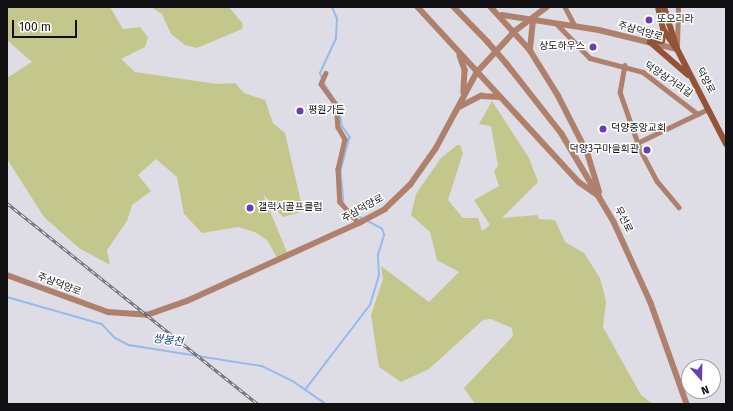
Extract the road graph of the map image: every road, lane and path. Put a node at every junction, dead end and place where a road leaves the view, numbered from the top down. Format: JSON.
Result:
{"nodes":[{"id":1,"x":418,"y":7,"type":"edge"},
{"id":2,"x":454,"y":7,"type":"edge"},
{"id":3,"x":491,"y":7,"type":"edge"},
{"id":4,"x":547,"y":7,"type":"edge"},
{"id":5,"x":565,"y":7,"type":"edge"},
{"id":6,"x":658,"y":7,"type":"edge"},
{"id":7,"x":664,"y":7,"type":"edge"},
{"id":8,"x":678,"y":7,"type":"edge"},
{"id":9,"x":496,"y":11,"type":"junction"},
{"id":10,"x":533,"y":18,"type":"junction"},
{"id":11,"x":557,"y":24,"type":"junction"},
{"id":12,"x":575,"y":26,"type":"junction"},
{"id":13,"x":664,"y":29,"type":"junction"},
{"id":14,"x":516,"y":31,"type":"junction"},
{"id":15,"x":650,"y":42,"type":"junction"},
{"id":16,"x":677,"y":49,"type":"junction"},
{"id":17,"x":457,"y":50,"type":"junction"},
{"id":18,"x":530,"y":50,"type":"junction"},
{"id":19,"x":624,"y":66,"type":"junction"},
{"id":20,"x":476,"y":72,"type":"junction"},
{"id":21,"x":326,"y":73,"type":"dead end"},
{"id":22,"x":693,"y":81,"type":"junction"},
{"id":23,"x":464,"y":96,"type":"junction"},
{"id":24,"x":502,"y":99,"type":"junction"},
{"id":25,"x":459,"y":108,"type":"junction"},
{"id":26,"x":708,"y":109,"type":"junction"},
{"id":27,"x":698,"y":114,"type":"junction"},
{"id":28,"x":639,"y":142,"type":"junction"},
{"id":29,"x":726,"y":144,"type":"edge"},
{"id":30,"x":601,"y":198,"type":"junction"},
{"id":31,"x":679,"y":208,"type":"dead end"},
{"id":32,"x":360,"y":223,"type":"junction"},
{"id":33,"x":7,"y":275,"type":"edge"},
{"id":34,"x":686,"y":404,"type":"edge"}],
"edges":[{"from":1,"to":17,"type":"street"},
{"from":2,"to":30,"type":"street","name":"무선로","bridge":true},
{"from":3,"to":9,"type":"street"},
{"from":4,"to":10,"type":"street"},
{"from":5,"to":12,"type":"street"},
{"from":6,"to":13,"type":"main road","name":"덕양로"},
{"from":7,"to":16,"type":"main road","name":"덕양로"},
{"from":8,"to":16,"type":"street","name":"덕양로"},
{"from":9,"to":10,"type":"street"},
{"from":9,"to":14,"type":"street"},
{"from":10,"to":11,"type":"street","name":"주삼덕양로"},
{"from":10,"to":14,"type":"street","name":"주삼덕양로"},
{"from":10,"to":18,"type":"street"},
{"from":11,"to":12,"type":"street","name":"주삼덕양로"},
{"from":11,"to":19,"type":"street","name":"덕양삼거리길"},
{"from":12,"to":15,"type":"street","name":"주삼덕양로"},
{"from":13,"to":15,"type":"main road"},
{"from":13,"to":16,"type":"main road","name":"덕양로"},
{"from":14,"to":18,"type":"street"},
{"from":14,"to":20,"type":"street","name":"주삼덕양로"},
{"from":15,"to":16,"type":"street","name":"주삼덕양로"},
{"from":15,"to":22,"type":"main road"},
{"from":16,"to":22,"type":"main road","name":"덕양로"},
{"from":17,"to":20,"type":"street"},
{"from":17,"to":23,"type":"street"},
{"from":18,"to":30,"type":"street"},
{"from":19,"to":27,"type":"street","name":"덕양삼거리길"},
{"from":19,"to":28,"type":"street"},
{"from":20,"to":23,"type":"street","name":"주삼덕양로"},
{"from":20,"to":24,"type":"street"},
{"from":21,"to":32,"type":"street"},
{"from":22,"to":26,"type":"main road","name":"덕양로"},
{"from":23,"to":25,"type":"street","name":"주삼덕양로"},
{"from":24,"to":25,"type":"street"},
{"from":24,"to":30,"type":"street"},
{"from":25,"to":32,"type":"street","name":"주삼덕양로"},
{"from":26,"to":27,"type":"street"},
{"from":26,"to":29,"type":"main road","name":"덕양로"},
{"from":27,"to":28,"type":"street"},
{"from":28,"to":31,"type":"street"},
{"from":30,"to":34,"type":"street","name":"무선로"},
{"from":32,"to":33,"type":"street","name":"주삼덕양로"}]}
